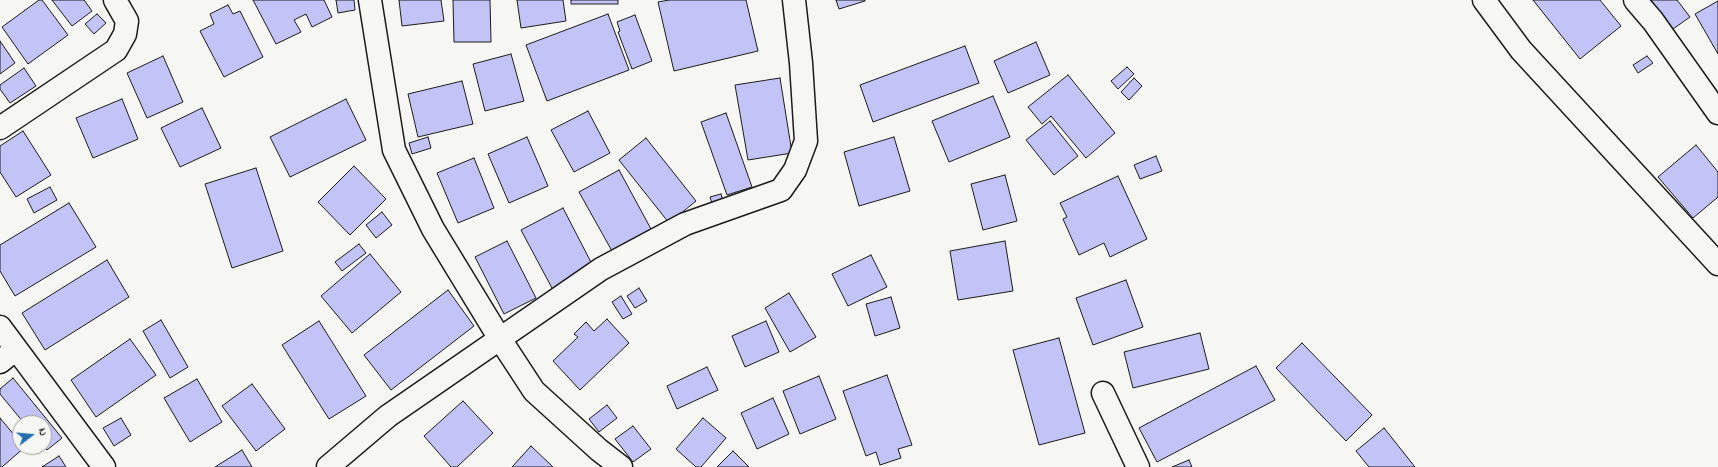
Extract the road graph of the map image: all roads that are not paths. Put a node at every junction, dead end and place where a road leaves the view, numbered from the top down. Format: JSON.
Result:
{"nodes":[{"id":1,"x":370,"y":0,"type":"edge"},
{"id":2,"x":794,"y":0,"type":"edge"},
{"id":3,"x":1484,"y":0,"type":"edge"},
{"id":4,"x":1636,"y":0,"type":"edge"},
{"id":5,"x":118,"y":1,"type":"edge"},
{"id":6,"x":1718,"y":113,"type":"edge"},
{"id":7,"x":0,"y":128,"type":"edge"},
{"id":8,"x":1718,"y":264,"type":"edge"},
{"id":9,"x":0,"y":327,"type":"edge"},
{"id":10,"x":500,"y":339,"type":"junction"},
{"id":11,"x":16,"y":349,"type":"junction"},
{"id":12,"x":0,"y":362,"type":"edge"},
{"id":13,"x":1103,"y":393,"type":"dead end"},
{"id":14,"x":104,"y":467,"type":"edge"},
{"id":15,"x":328,"y":467,"type":"edge"},
{"id":16,"x":621,"y":467,"type":"edge"},
{"id":17,"x":1138,"y":467,"type":"edge"}],
"edges":[{"from":1,"to":10,"type":"street"},
{"from":2,"to":10,"type":"street"},
{"from":3,"to":8,"type":"street"},
{"from":4,"to":6,"type":"street"},
{"from":5,"to":7,"type":"street"},
{"from":9,"to":11,"type":"street"},
{"from":10,"to":15,"type":"street"},
{"from":10,"to":16,"type":"street"},
{"from":11,"to":12,"type":"street"},
{"from":11,"to":14,"type":"street"},
{"from":13,"to":17,"type":"street"}]}
